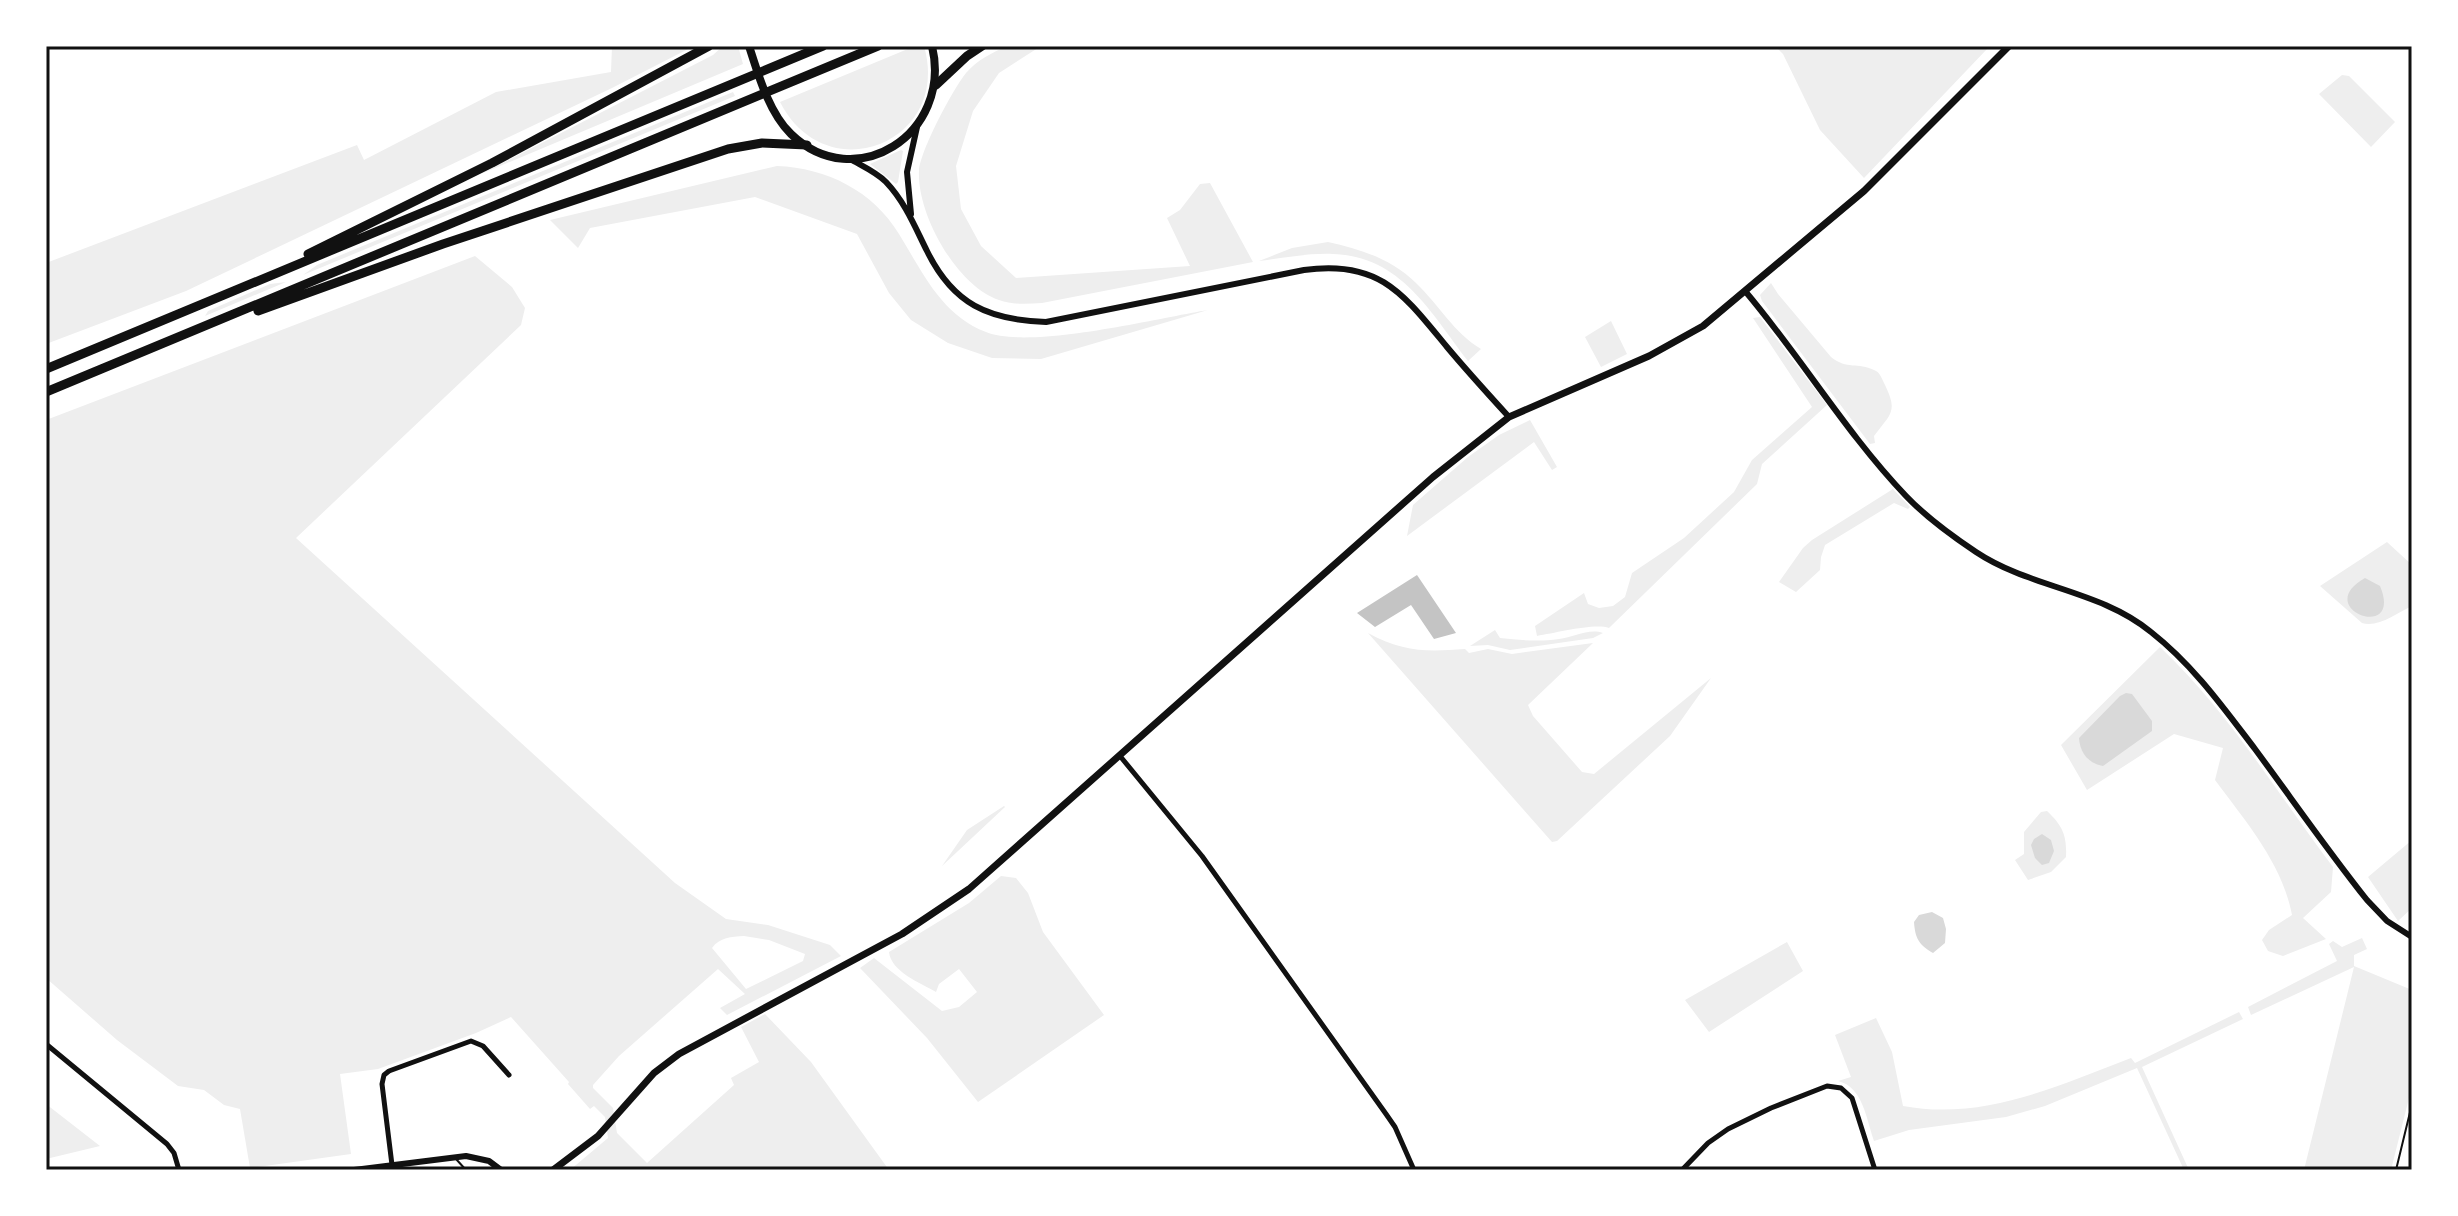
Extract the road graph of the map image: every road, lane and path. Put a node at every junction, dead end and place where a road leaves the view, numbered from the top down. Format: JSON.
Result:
{"nodes":[{"id":1,"x":709,"y":46,"type":"edge"},
{"id":2,"x":749,"y":46,"type":"edge"},
{"id":3,"x":823,"y":46,"type":"edge"},
{"id":4,"x":878,"y":46,"type":"edge"},
{"id":5,"x":932,"y":46,"type":"edge"},
{"id":6,"x":982,"y":46,"type":"edge"},
{"id":7,"x":2009,"y":46,"type":"edge"},
{"id":8,"x":936,"y":85,"type":"junction"},
{"id":9,"x":917,"y":127,"type":"junction"},
{"id":10,"x":807,"y":145,"type":"junction"},
{"id":11,"x":850,"y":159,"type":"junction"},
{"id":12,"x":911,"y":215,"type":"junction"},
{"id":13,"x":234,"y":291,"type":"junction"},
{"id":14,"x":1745,"y":291,"type":"junction"},
{"id":15,"x":184,"y":335,"type":"junction"},
{"id":16,"x":46,"y":369,"type":"edge"},
{"id":17,"x":46,"y":392,"type":"edge"},
{"id":18,"x":1509,"y":417,"type":"junction"},
{"id":19,"x":1120,"y":756,"type":"junction"},
{"id":20,"x":2412,"y":937,"type":"edge"},
{"id":21,"x":46,"y":1044,"type":"edge"},
{"id":22,"x":509,"y":1075,"type":"dead end"},
{"id":23,"x":2412,"y":1104,"type":"edge"},
{"id":24,"x":455,"y":1157,"type":"junction"},
{"id":25,"x":392,"y":1165,"type":"junction"},
{"id":26,"x":179,"y":1170,"type":"edge"},
{"id":27,"x":354,"y":1170,"type":"edge"},
{"id":28,"x":466,"y":1170,"type":"edge"},
{"id":29,"x":499,"y":1170,"type":"edge"},
{"id":30,"x":553,"y":1170,"type":"edge"},
{"id":31,"x":1414,"y":1170,"type":"edge"},
{"id":32,"x":1682,"y":1170,"type":"edge"},
{"id":33,"x":1875,"y":1170,"type":"edge"},
{"id":34,"x":2396,"y":1170,"type":"edge"}],
"edges":[{"from":1,"to":13,"type":"highway"},
{"from":2,"to":10,"type":"main road"},
{"from":3,"to":13,"type":"highway"},
{"from":4,"to":15,"type":"highway"},
{"from":5,"to":8,"type":"main road"},
{"from":6,"to":8,"type":"highway"},
{"from":7,"to":14,"type":"main road"},
{"from":8,"to":9,"type":"main road"},
{"from":9,"to":11,"type":"main road"},
{"from":9,"to":12,"type":"street"},
{"from":10,"to":11,"type":"main road"},
{"from":10,"to":15,"type":"highway"},
{"from":11,"to":12,"type":"street"},
{"from":12,"to":18,"type":"street"},
{"from":13,"to":16,"type":"highway"},
{"from":14,"to":18,"type":"main road"},
{"from":14,"to":20,"type":"street"},
{"from":15,"to":17,"type":"highway"},
{"from":18,"to":19,"type":"main road"},
{"from":19,"to":30,"type":"main road"},
{"from":19,"to":31,"type":"street"},
{"from":21,"to":26,"type":"street"},
{"from":22,"to":25,"type":"street"},
{"from":23,"to":34,"type":"lane"},
{"from":24,"to":25,"type":"street"},
{"from":24,"to":28,"type":"lane"},
{"from":24,"to":29,"type":"street"},
{"from":25,"to":27,"type":"street"},
{"from":32,"to":33,"type":"street"}]}
